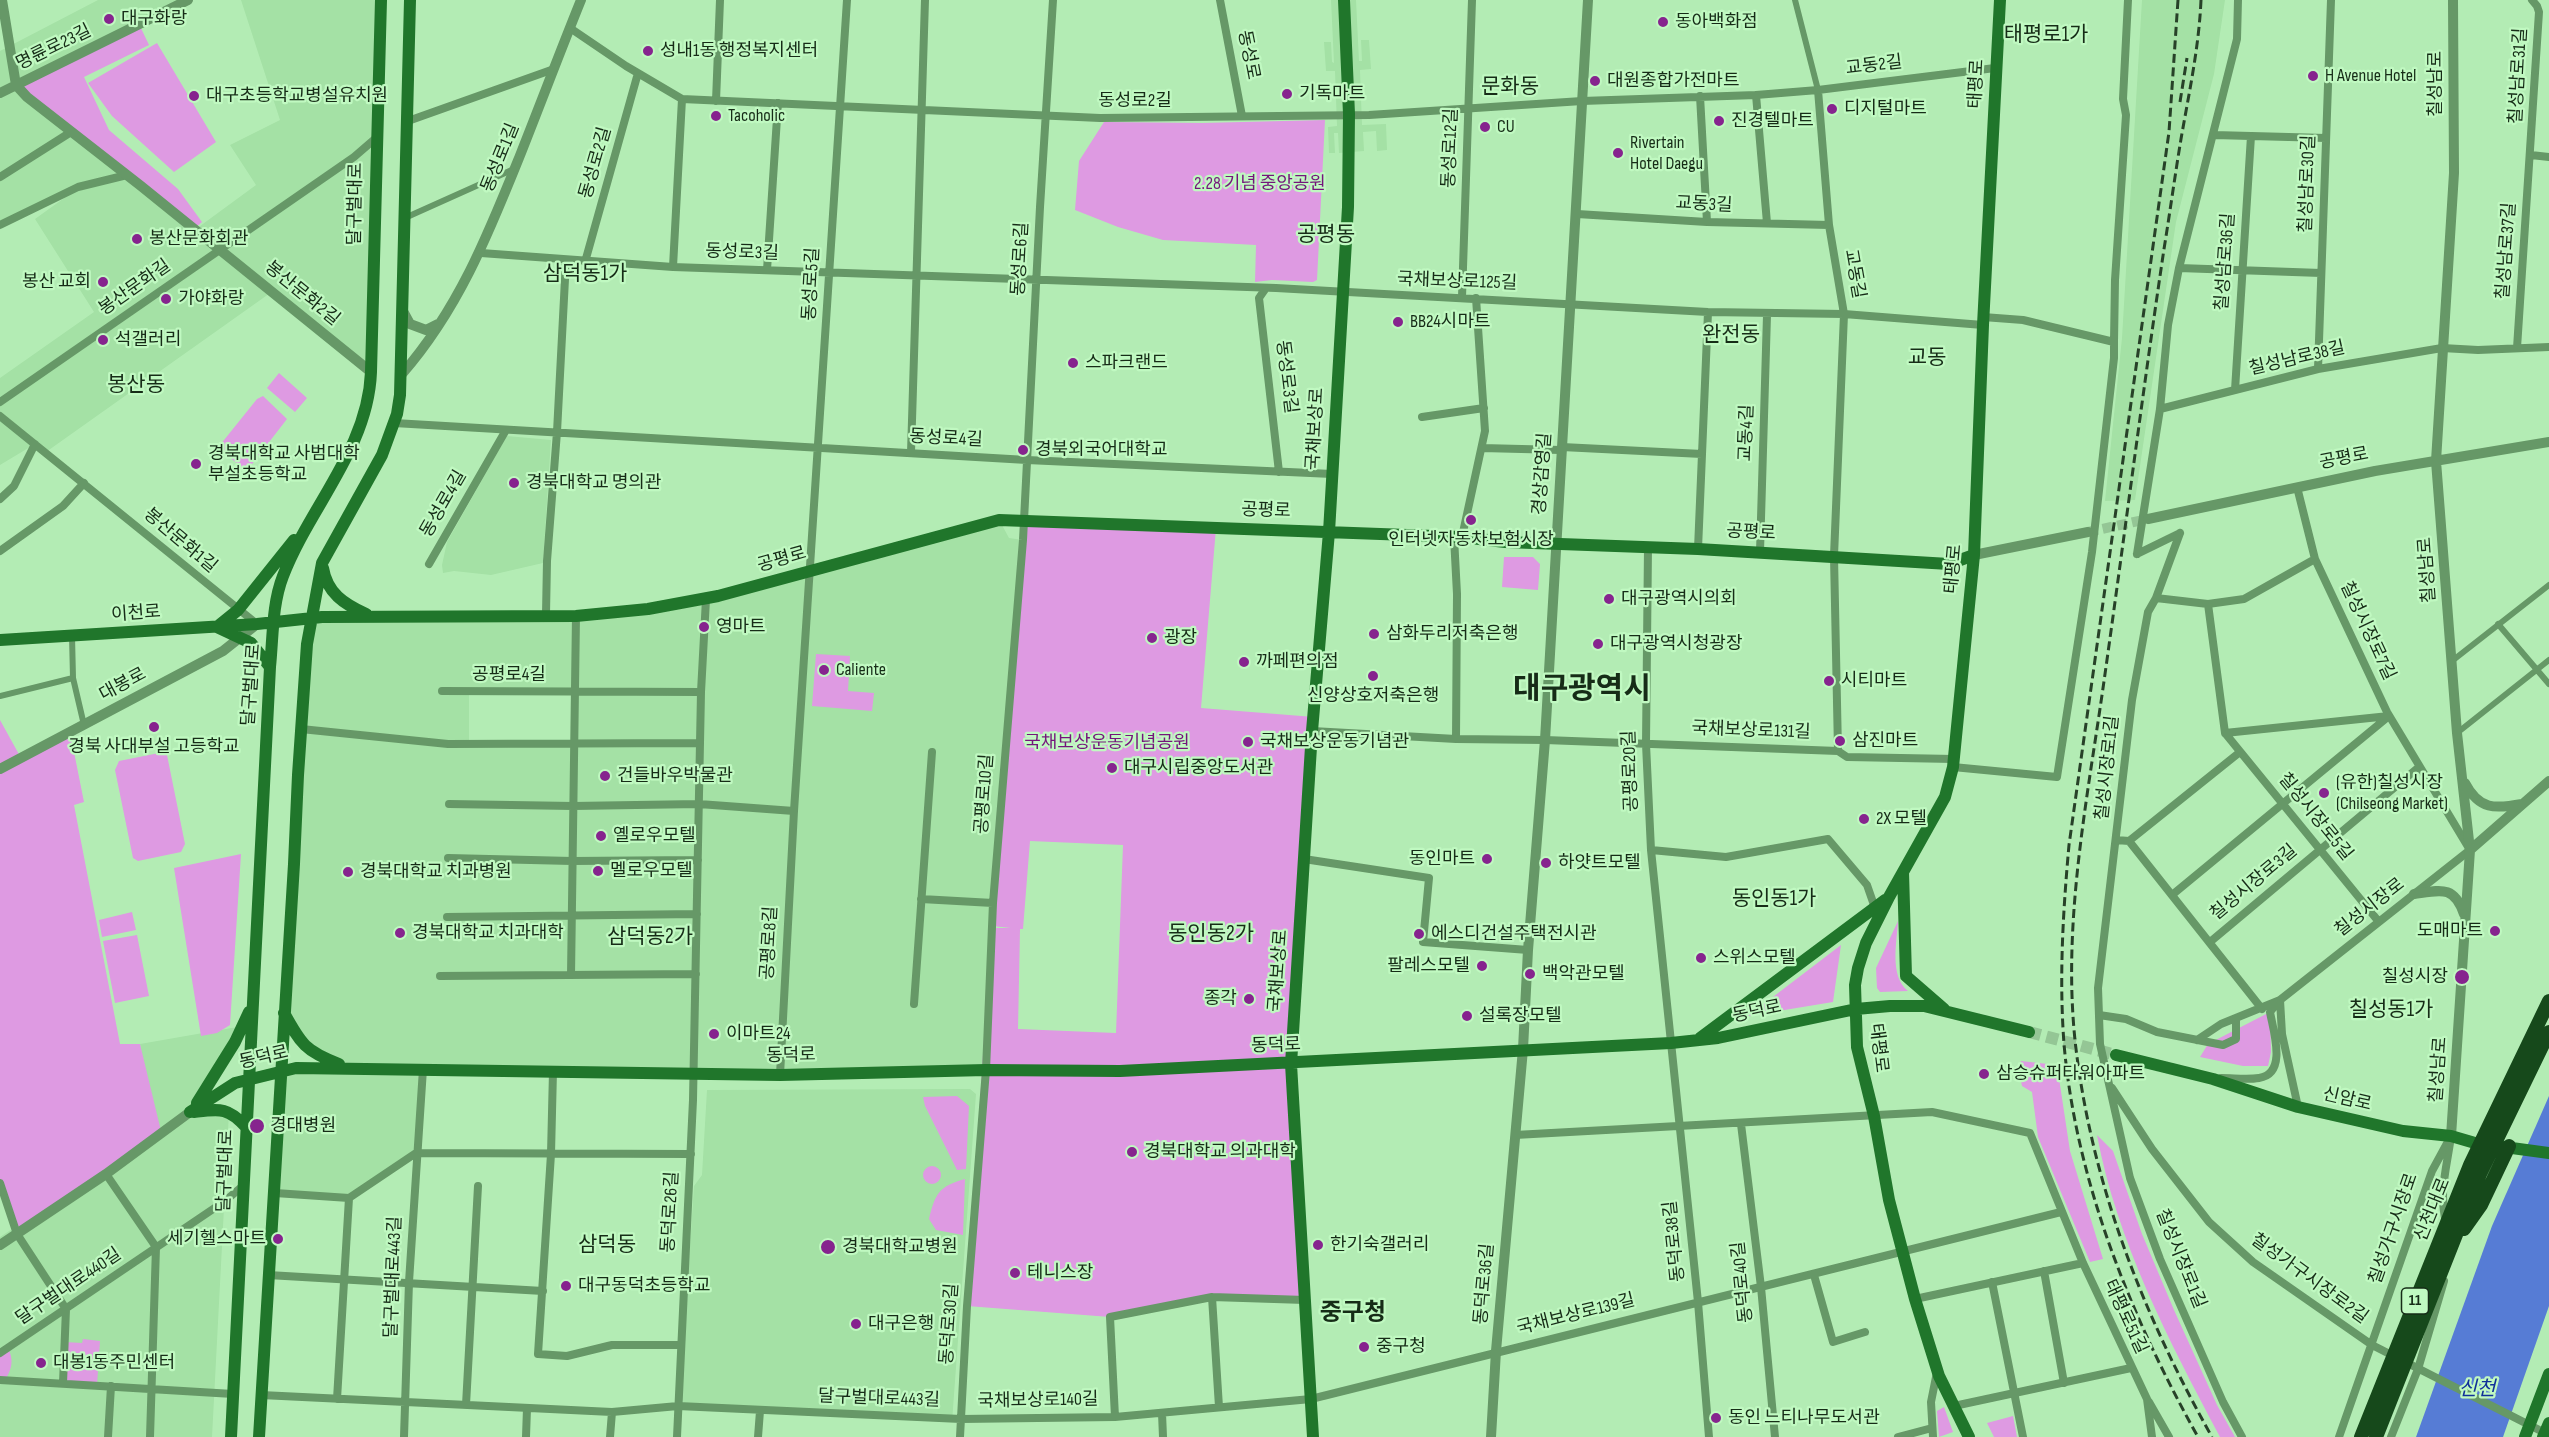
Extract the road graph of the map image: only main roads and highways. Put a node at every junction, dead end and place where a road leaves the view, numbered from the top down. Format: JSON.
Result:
{"nodes":[{"id":1,"x":381,"y":0,"type":"edge"},
{"id":2,"x":411,"y":0,"type":"edge"},
{"id":3,"x":1344,"y":0,"type":"edge"},
{"id":4,"x":2000,"y":0,"type":"edge"},
{"id":5,"x":311,"y":517,"type":"junction"},
{"id":6,"x":1329,"y":531,"type":"junction"},
{"id":7,"x":1974,"y":555,"type":"junction"},
{"id":8,"x":322,"y":563,"type":"junction"},
{"id":9,"x":373,"y":616,"type":"junction"},
{"id":10,"x":311,"y":618,"type":"junction"},
{"id":11,"x":274,"y":621,"type":"junction"},
{"id":12,"x":217,"y":627,"type":"junction"},
{"id":13,"x":0,"y":640,"type":"edge"},
{"id":14,"x":270,"y":667,"type":"junction"},
{"id":15,"x":1903,"y":871,"type":"junction"},
{"id":16,"x":1889,"y":897,"type":"junction"},
{"id":17,"x":2549,"y":1001,"type":"edge"},
{"id":18,"x":253,"y":1003,"type":"junction"},
{"id":19,"x":1856,"y":1009,"type":"junction"},
{"id":20,"x":1947,"y":1011,"type":"junction"},
{"id":21,"x":284,"y":1013,"type":"junction"},
{"id":22,"x":2029,"y":1032,"type":"tunnel mouth"},
{"id":23,"x":2549,"y":1032,"type":"edge"},
{"id":24,"x":1697,"y":1040,"type":"junction"},
{"id":25,"x":2116,"y":1055,"type":"tunnel mouth"},
{"id":26,"x":1291,"y":1064,"type":"junction"},
{"id":27,"x":346,"y":1067,"type":"junction"},
{"id":28,"x":280,"y":1072,"type":"junction"},
{"id":29,"x":248,"y":1078,"type":"junction"},
{"id":30,"x":190,"y":1112,"type":"junction"},
{"id":31,"x":246,"y":1127,"type":"junction"},
{"id":32,"x":2509,"y":1146,"type":"junction"},
{"id":33,"x":2549,"y":1153,"type":"edge"},
{"id":34,"x":2451,"y":1259,"type":"road end"},
{"id":35,"x":2549,"y":1374,"type":"edge"},
{"id":36,"x":2549,"y":1423,"type":"edge"},
{"id":37,"x":231,"y":1437,"type":"edge"},
{"id":38,"x":259,"y":1437,"type":"edge"},
{"id":39,"x":1313,"y":1437,"type":"edge"},
{"id":40,"x":1969,"y":1437,"type":"edge"},
{"id":41,"x":2361,"y":1437,"type":"edge"},
{"id":42,"x":2376,"y":1437,"type":"edge"},
{"id":43,"x":2525,"y":1437,"type":"edge"},
{"id":44,"x":2543,"y":1437,"type":"edge"}],
"edges":[{"from":1,"to":5,"type":"main road","name":"달구벌대로"},
{"from":2,"to":8,"type":"main road"},
{"from":3,"to":6,"type":"main road","name":"국채보상로"},
{"from":4,"to":7,"type":"main road","name":"태평로"},
{"from":5,"to":11,"type":"main road","name":"달구벌대로"},
{"from":5,"to":12,"type":"main road"},
{"from":6,"to":7,"type":"main road","name":"공평로"},
{"from":6,"to":9,"type":"main road","name":"공평로"},
{"from":6,"to":26,"type":"main road","name":"국채보상로"},
{"from":7,"to":15,"type":"main road","name":"태평로"},
{"from":8,"to":9,"type":"main road"},
{"from":8,"to":10,"type":"main road"},
{"from":9,"to":10,"type":"main road","name":"공평로"},
{"from":10,"to":11,"type":"main road","name":"공평로"},
{"from":10,"to":21,"type":"main road"},
{"from":11,"to":12,"type":"main road","name":"이천로"},
{"from":11,"to":14,"type":"main road","name":"달구벌대로"},
{"from":12,"to":13,"type":"main road","name":"이천로"},
{"from":12,"to":14,"type":"main road"},
{"from":14,"to":18,"type":"main road","name":"달구벌대로"},
{"from":15,"to":16,"type":"main road","name":"태평로"},
{"from":15,"to":20,"type":"main road"},
{"from":16,"to":19,"type":"main road","name":"태평로"},
{"from":16,"to":24,"type":"main road"},
{"from":17,"to":41,"type":"highway","name":"신천대로","number":"11"},
{"from":18,"to":29,"type":"main road","name":"달구벌대로"},
{"from":18,"to":30,"type":"main road"},
{"from":19,"to":20,"type":"main road"},
{"from":19,"to":24,"type":"main road","name":"동덕로"},
{"from":19,"to":40,"type":"main road","name":"태평로"},
{"from":20,"to":22,"type":"main road"},
{"from":21,"to":27,"type":"main road"},
{"from":21,"to":28,"type":"main road"},
{"from":23,"to":42,"type":"highway","name":"신천대로","number":"11"},
{"from":24,"to":26,"type":"main road","name":"동덕로"},
{"from":25,"to":32,"type":"main road","name":"신암로"},
{"from":26,"to":27,"type":"main road","name":"동덕로"},
{"from":26,"to":39,"type":"main road","name":"국채보상로"},
{"from":27,"to":28,"type":"main road","name":"동덕로"},
{"from":28,"to":29,"type":"main road","name":"동덕로"},
{"from":28,"to":38,"type":"main road"},
{"from":29,"to":30,"type":"main road","name":"동덕로"},
{"from":29,"to":31,"type":"main road","name":"달구벌대로"},
{"from":30,"to":31,"type":"main road"},
{"from":31,"to":37,"type":"main road","name":"달구벌대로"},
{"from":32,"to":33,"type":"main road","name":"신암로"},
{"from":32,"to":34,"type":"highway"},
{"from":35,"to":43,"type":"main road"},
{"from":36,"to":44,"type":"main road"}]}
